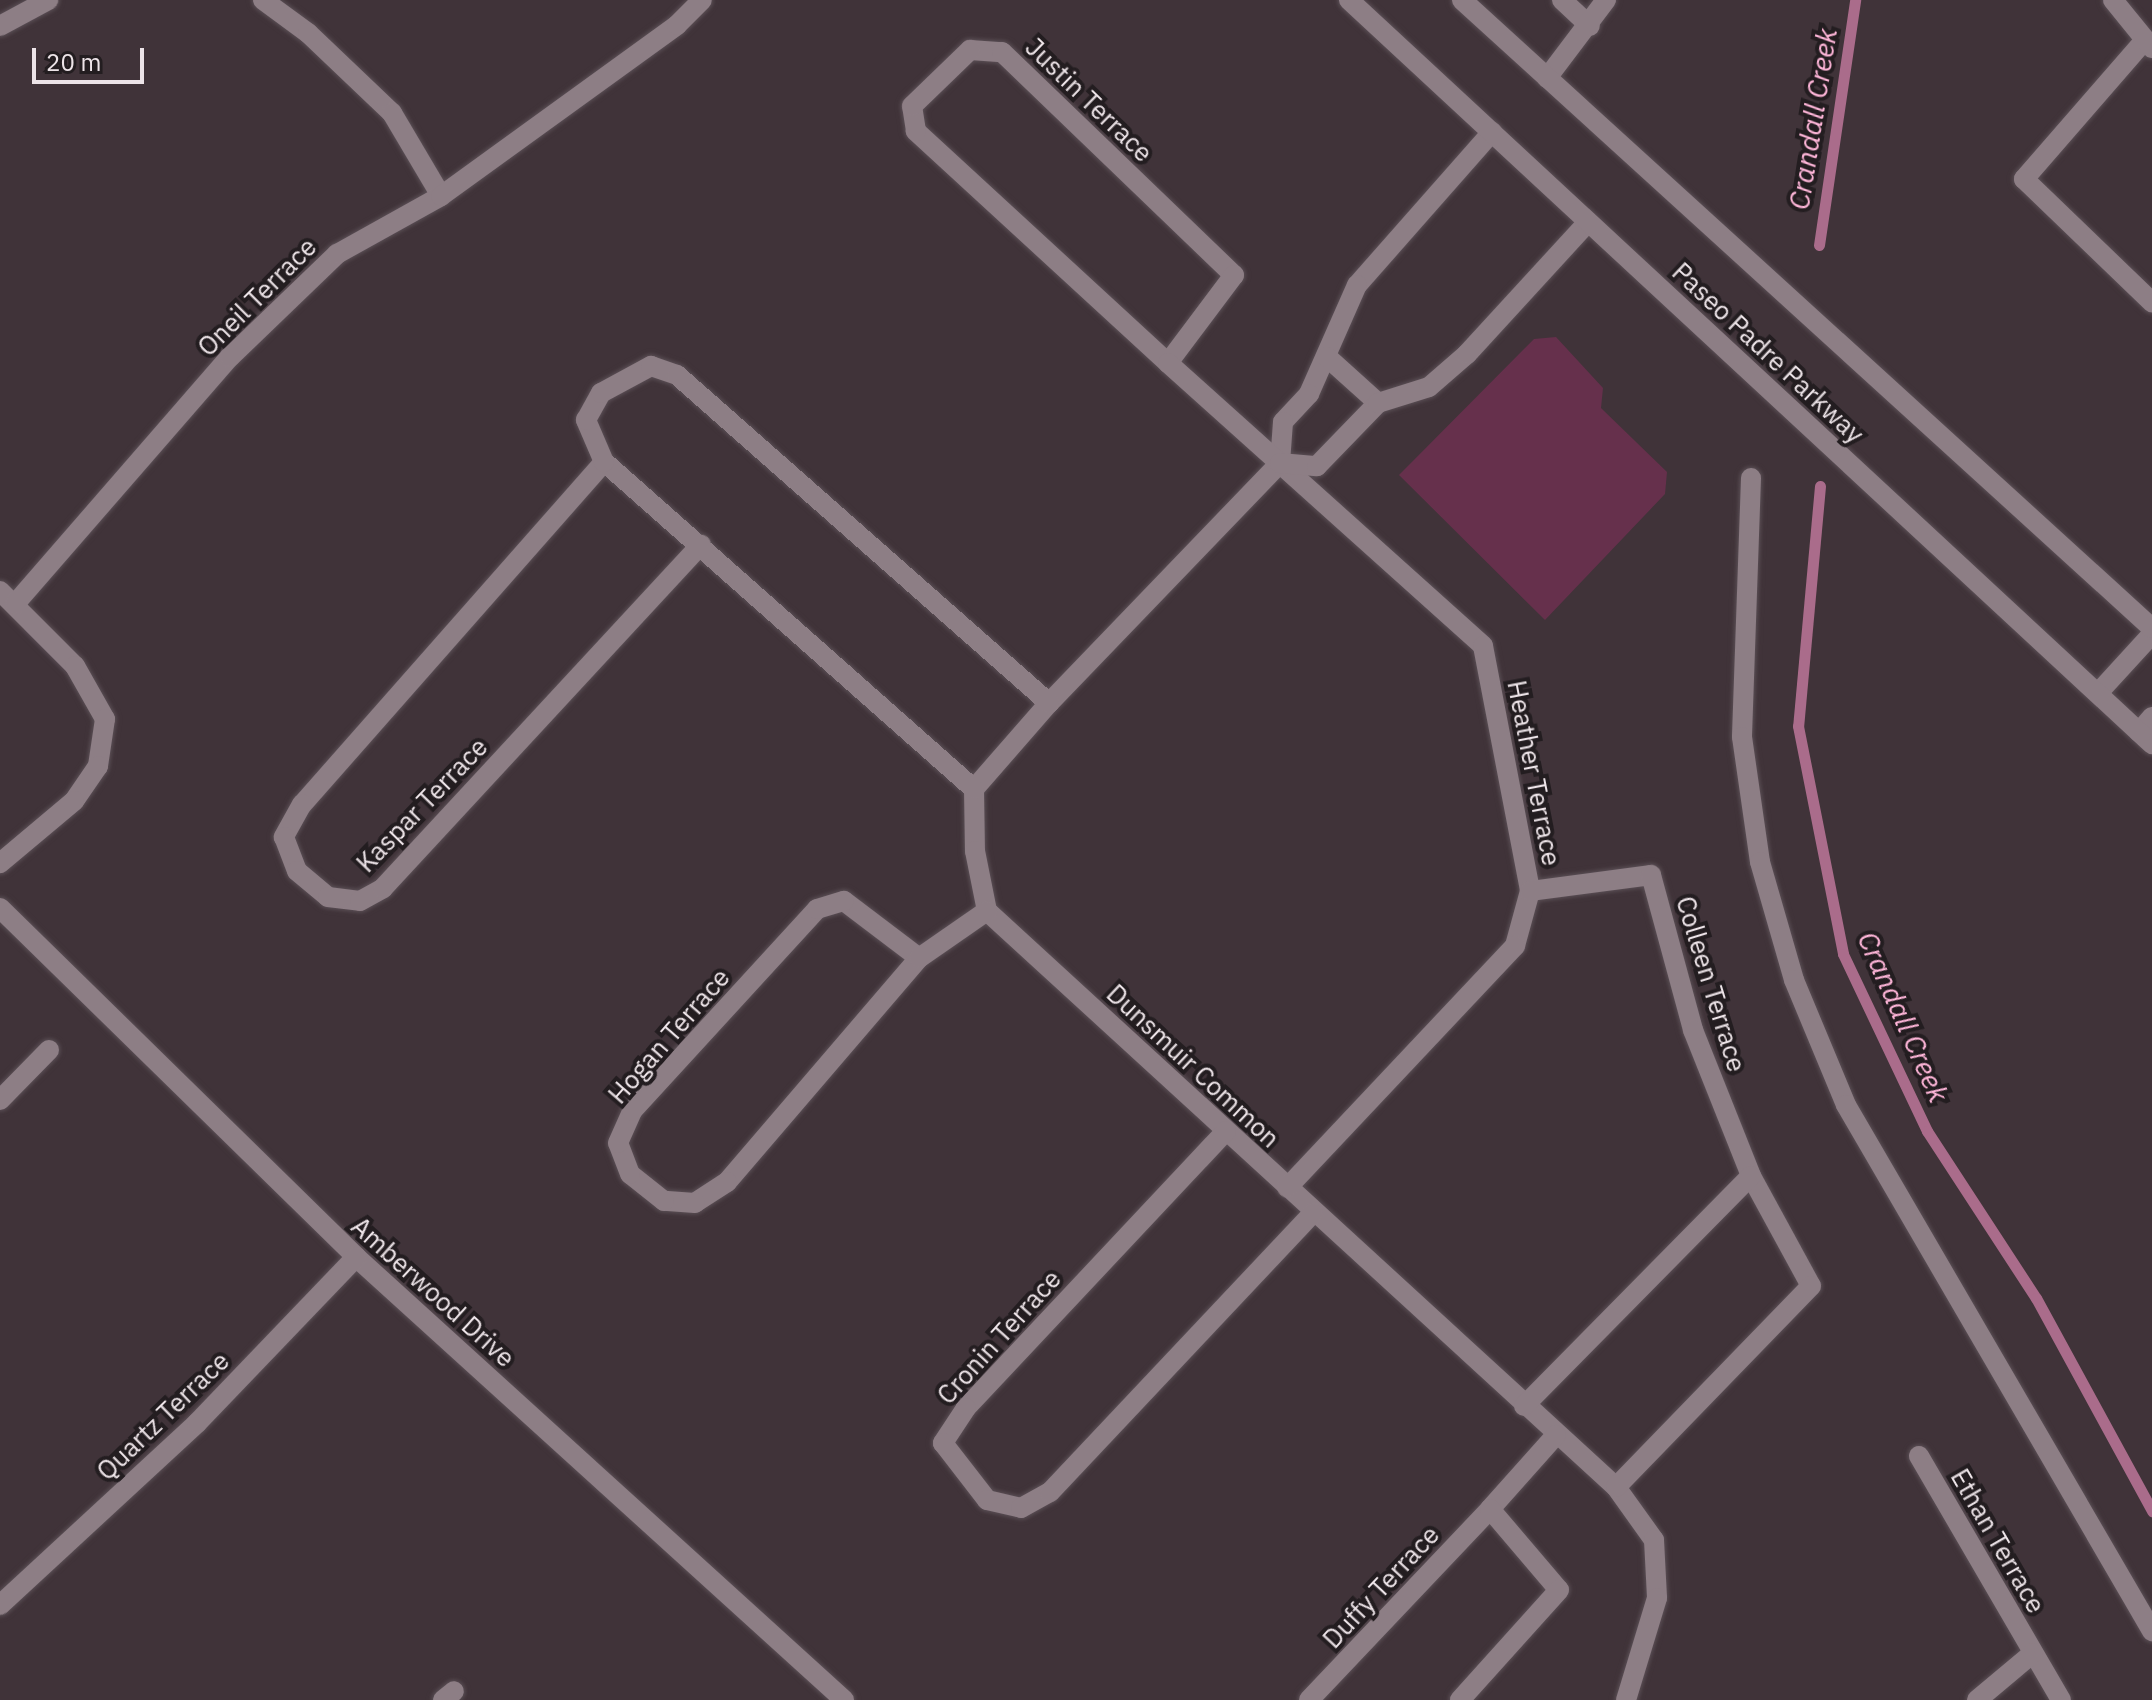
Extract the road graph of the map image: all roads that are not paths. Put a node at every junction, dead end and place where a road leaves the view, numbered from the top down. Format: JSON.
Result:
{"nodes":[{"id":1,"x":48,"y":0,"type":"edge"},
{"id":2,"x":263,"y":0,"type":"edge"},
{"id":3,"x":702,"y":0,"type":"edge"},
{"id":4,"x":1349,"y":0,"type":"edge"},
{"id":5,"x":1462,"y":0,"type":"edge"},
{"id":6,"x":1562,"y":0,"type":"edge"},
{"id":7,"x":1606,"y":0,"type":"edge"},
{"id":8,"x":2113,"y":0,"type":"edge"},
{"id":9,"x":0,"y":26,"type":"edge"},
{"id":10,"x":1590,"y":26,"type":"junction"},
{"id":11,"x":2148,"y":45,"type":"edge"},
{"id":12,"x":1547,"y":78,"type":"junction"},
{"id":13,"x":1492,"y":132,"type":"junction"},
{"id":14,"x":441,"y":196,"type":"junction"},
{"id":15,"x":1588,"y":222,"type":"junction"},
{"id":16,"x":2152,"y":302,"type":"edge"},
{"id":17,"x":1327,"y":357,"type":"junction"},
{"id":18,"x":1168,"y":363,"type":"junction"},
{"id":19,"x":1378,"y":403,"type":"junction"},
{"id":20,"x":604,"y":462,"type":"junction"},
{"id":21,"x":1280,"y":463,"type":"junction"},
{"id":22,"x":1751,"y":478,"type":"dead end"},
{"id":23,"x":701,"y":544,"type":"junction"},
{"id":24,"x":7,"y":598,"type":"edge"},
{"id":25,"x":2152,"y":631,"type":"edge"},
{"id":26,"x":2098,"y":693,"type":"junction"},
{"id":27,"x":1049,"y":703,"type":"junction"},
{"id":28,"x":2148,"y":731,"type":"edge"},
{"id":29,"x":974,"y":789,"type":"junction"},
{"id":30,"x":0,"y":863,"type":"edge"},
{"id":31,"x":1530,"y":891,"type":"junction"},
{"id":32,"x":0,"y":908,"type":"edge"},
{"id":33,"x":987,"y":911,"type":"junction"},
{"id":34,"x":919,"y":958,"type":"junction"},
{"id":35,"x":49,"y":1050,"type":"dead end"},
{"id":36,"x":0,"y":1100,"type":"edge"},
{"id":37,"x":1226,"y":1131,"type":"junction"},
{"id":38,"x":1751,"y":1176,"type":"junction"},
{"id":39,"x":1287,"y":1188,"type":"junction"},
{"id":40,"x":1313,"y":1213,"type":"junction"},
{"id":41,"x":356,"y":1257,"type":"junction"},
{"id":42,"x":1524,"y":1406,"type":"junction"},
{"id":43,"x":1556,"y":1435,"type":"junction"},
{"id":44,"x":1919,"y":1456,"type":"dead end"},
{"id":45,"x":1616,"y":1487,"type":"junction"},
{"id":46,"x":1490,"y":1509,"type":"junction"},
{"id":47,"x":0,"y":1605,"type":"edge"},
{"id":48,"x":2152,"y":1631,"type":"edge"},
{"id":49,"x":2033,"y":1653,"type":"junction"},
{"id":50,"x":844,"y":1700,"type":"edge"},
{"id":51,"x":1309,"y":1700,"type":"edge"},
{"id":52,"x":1460,"y":1700,"type":"edge"},
{"id":53,"x":1626,"y":1700,"type":"edge"},
{"id":54,"x":1977,"y":1700,"type":"edge"},
{"id":55,"x":2061,"y":1700,"type":"edge"}],
"edges":[{"from":1,"to":9,"type":"street"},
{"from":2,"to":14,"type":"street"},
{"from":3,"to":14,"type":"street","name":"Oneil Terrace"},
{"from":4,"to":13,"type":"street","name":"Paseo Padre Parkway"},
{"from":5,"to":12,"type":"street","name":"Paseo Padre Parkway"},
{"from":6,"to":10,"type":"street"},
{"from":7,"to":10,"type":"street"},
{"from":8,"to":11,"type":"street"},
{"from":10,"to":12,"type":"street"},
{"from":11,"to":16,"type":"street"},
{"from":12,"to":25,"type":"street","name":"Paseo Padre Parkway"},
{"from":13,"to":15,"type":"street","name":"Paseo Padre Parkway"},
{"from":13,"to":17,"type":"street"},
{"from":14,"to":24,"type":"street","name":"Oneil Terrace"},
{"from":15,"to":19,"type":"street"},
{"from":15,"to":26,"type":"street","name":"Paseo Padre Parkway"},
{"from":17,"to":19,"type":"street"},
{"from":17,"to":21,"type":"street"},
{"from":18,"to":18,"type":"street","name":"Justin Terrace"},
{"from":18,"to":21,"type":"street","name":"Justin Terrace"},
{"from":19,"to":21,"type":"street"},
{"from":20,"to":23,"type":"street"},
{"from":20,"to":23,"type":"street","name":"Kaspar Terrace"},
{"from":20,"to":27,"type":"street"},
{"from":21,"to":27,"type":"street"},
{"from":21,"to":31,"type":"street","name":"Heather Terrace"},
{"from":22,"to":48,"type":"street"},
{"from":23,"to":29,"type":"street"},
{"from":24,"to":30,"type":"street"},
{"from":25,"to":26,"type":"street"},
{"from":26,"to":28,"type":"street","name":"Paseo Padre Parkway"},
{"from":27,"to":29,"type":"street"},
{"from":29,"to":33,"type":"street"},
{"from":31,"to":38,"type":"street","name":"Colleen Terrace"},
{"from":31,"to":39,"type":"street","name":"Heather Terrace"},
{"from":32,"to":41,"type":"street","name":"Amberwood Drive"},
{"from":33,"to":34,"type":"street","name":"Hogan Terrace"},
{"from":33,"to":37,"type":"street","name":"Dunsmuir Common"},
{"from":34,"to":34,"type":"street","name":"Hogan Terrace"},
{"from":35,"to":36,"type":"street"},
{"from":37,"to":39,"type":"street","name":"Dunsmuir Common"},
{"from":37,"to":40,"type":"street","name":"Cronin Terrace"},
{"from":38,"to":42,"type":"street"},
{"from":38,"to":45,"type":"street","name":"Colleen Terrace"},
{"from":39,"to":40,"type":"street","name":"Dunsmuir Common"},
{"from":40,"to":42,"type":"street","name":"Dunsmuir Common"},
{"from":41,"to":47,"type":"street","name":"Quartz Terrace"},
{"from":41,"to":50,"type":"street","name":"Amberwood Drive"},
{"from":42,"to":43,"type":"street","name":"Dunsmuir Common"},
{"from":43,"to":45,"type":"street","name":"Dunsmuir Common"},
{"from":43,"to":46,"type":"street","name":"Duffy Terrace"},
{"from":44,"to":49,"type":"street","name":"Ethan Terrace"},
{"from":45,"to":53,"type":"street","name":"Dunsmuir Common"},
{"from":46,"to":51,"type":"street","name":"Duffy Terrace"},
{"from":46,"to":52,"type":"street"},
{"from":49,"to":54,"type":"street","name":"Ethan Terrace"},
{"from":49,"to":55,"type":"street","name":"Ethan Terrace"}]}
